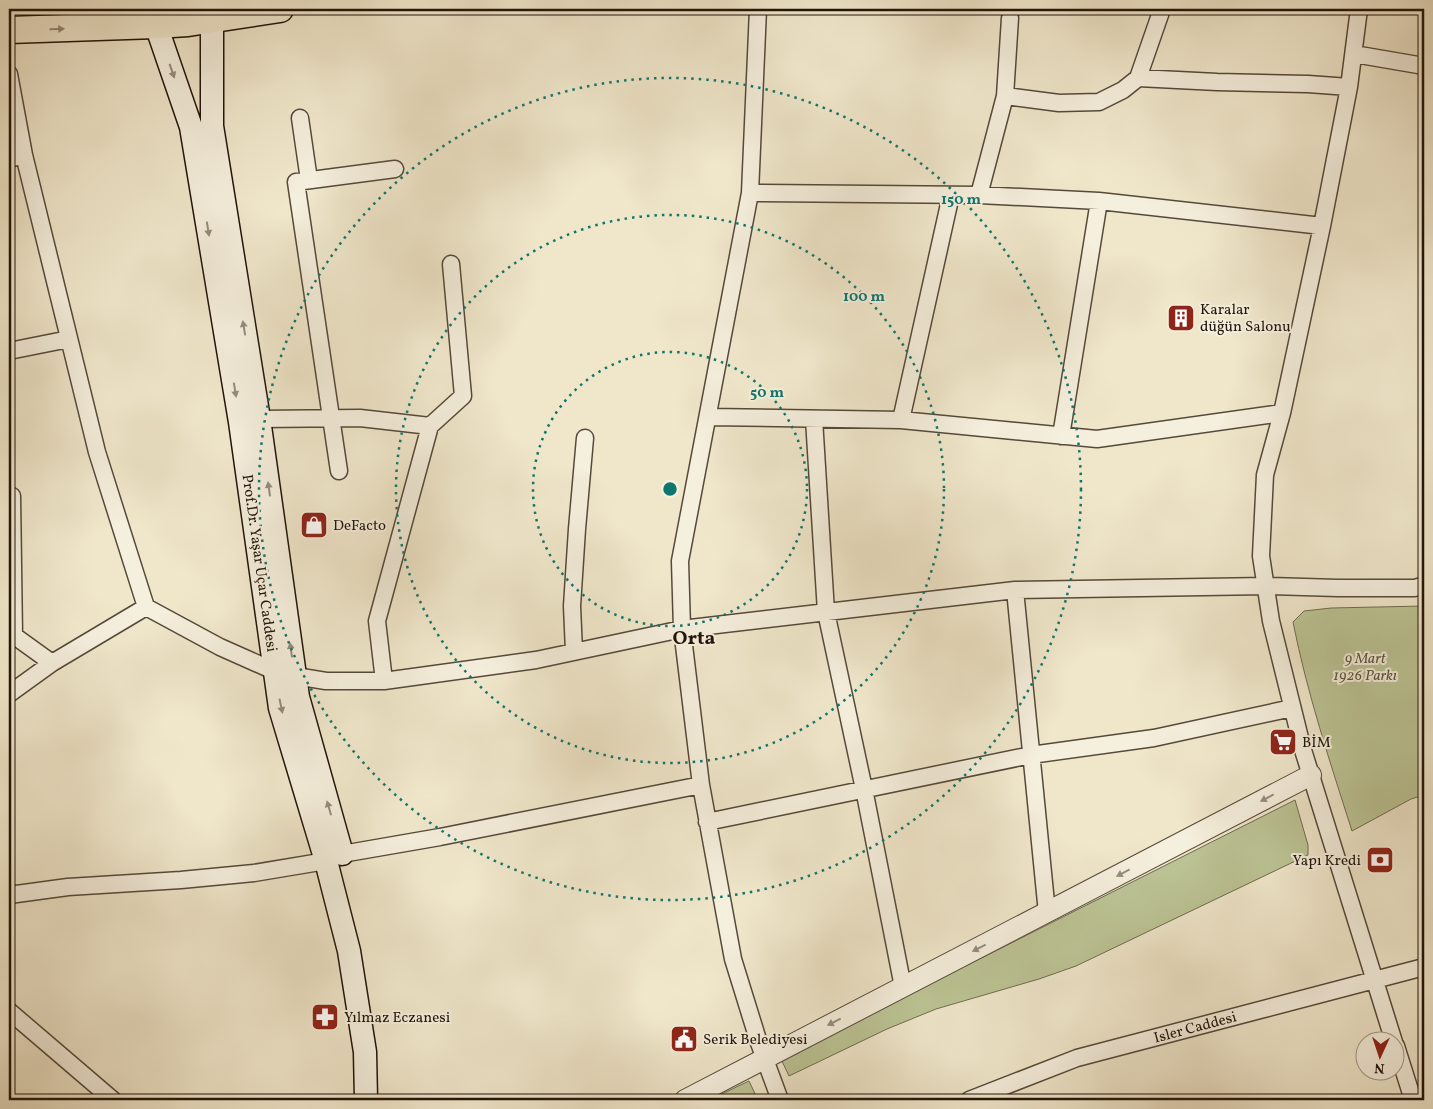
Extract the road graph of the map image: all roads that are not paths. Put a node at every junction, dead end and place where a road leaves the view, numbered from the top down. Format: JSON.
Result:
{"nodes":[{"id":1,"x":280,"y":9,"type":"edge"},
{"id":2,"x":758,"y":9,"type":"edge"},
{"id":3,"x":1162,"y":9,"type":"edge"},
{"id":4,"x":1359,"y":9,"type":"edge"},
{"id":5,"x":213,"y":14,"type":"edge"},
{"id":6,"x":151,"y":17,"type":"edge"},
{"id":7,"x":1010,"y":18,"type":"dead end"},
{"id":8,"x":9,"y":30,"type":"edge"},
{"id":9,"x":1354,"y":54,"type":"junction"},
{"id":10,"x":1424,"y":66,"type":"edge"},
{"id":11,"x":9,"y":74,"type":"edge"},
{"id":12,"x":1138,"y":78,"type":"junction"},
{"id":13,"x":1349,"y":87,"type":"junction"},
{"id":14,"x":1005,"y":96,"type":"junction"},
{"id":15,"x":300,"y":118,"type":"dead end"},
{"id":16,"x":16,"y":157,"type":"edge"},
{"id":17,"x":396,"y":169,"type":"dead end"},
{"id":18,"x":309,"y":180,"type":"junction"},
{"id":19,"x":750,"y":193,"type":"junction"},
{"id":20,"x":951,"y":195,"type":"junction"},
{"id":21,"x":980,"y":195,"type":"junction"},
{"id":22,"x":1099,"y":201,"type":"junction"},
{"id":23,"x":1322,"y":226,"type":"junction"},
{"id":24,"x":451,"y":264,"type":"dead end"},
{"id":25,"x":69,"y":339,"type":"junction"},
{"id":26,"x":9,"y":351,"type":"edge"},
{"id":27,"x":1282,"y":413,"type":"junction"},
{"id":28,"x":708,"y":417,"type":"junction"},
{"id":29,"x":331,"y":418,"type":"junction"},
{"id":30,"x":259,"y":419,"type":"junction"},
{"id":31,"x":814,"y":419,"type":"junction"},
{"id":32,"x":901,"y":420,"type":"junction"},
{"id":33,"x":430,"y":426,"type":"junction"},
{"id":34,"x":1061,"y":436,"type":"junction"},
{"id":35,"x":585,"y":438,"type":"dead end"},
{"id":36,"x":339,"y":471,"type":"dead end"},
{"id":37,"x":12,"y":496,"type":"dead end"},
{"id":38,"x":1424,"y":585,"type":"edge"},
{"id":39,"x":1266,"y":586,"type":"junction"},
{"id":40,"x":1015,"y":590,"type":"junction"},
{"id":41,"x":146,"y":607,"type":"junction"},
{"id":42,"x":826,"y":612,"type":"junction"},
{"id":43,"x":682,"y":629,"type":"junction"},
{"id":44,"x":11,"y":633,"type":"edge"},
{"id":45,"x":574,"y":652,"type":"junction"},
{"id":46,"x":52,"y":664,"type":"junction"},
{"id":47,"x":285,"y":673,"type":"junction"},
{"id":48,"x":384,"y":681,"type":"junction"},
{"id":49,"x":9,"y":694,"type":"edge"},
{"id":50,"x":1292,"y":708,"type":"junction"},
{"id":51,"x":1031,"y":755,"type":"junction"},
{"id":52,"x":1311,"y":775,"type":"junction"},
{"id":53,"x":701,"y":785,"type":"junction"},
{"id":54,"x":864,"y":789,"type":"junction"},
{"id":55,"x":707,"y":822,"type":"junction"},
{"id":56,"x":334,"y":858,"type":"junction"},
{"id":57,"x":9,"y":895,"type":"edge"},
{"id":58,"x":1047,"y":913,"type":"junction"},
{"id":59,"x":1424,"y":966,"type":"edge"},
{"id":60,"x":1374,"y":979,"type":"junction"},
{"id":61,"x":903,"y":987,"type":"junction"},
{"id":62,"x":9,"y":1011,"type":"edge"},
{"id":63,"x":1391,"y":1032,"type":"edge"},
{"id":64,"x":765,"y":1058,"type":"junction"},
{"id":65,"x":1406,"y":1078,"type":"edge"},
{"id":66,"x":113,"y":1100,"type":"edge"},
{"id":67,"x":366,"y":1100,"type":"edge"},
{"id":68,"x":685,"y":1100,"type":"edge"},
{"id":69,"x":780,"y":1100,"type":"edge"},
{"id":70,"x":969,"y":1100,"type":"edge"},
{"id":71,"x":1413,"y":1100,"type":"edge"}],
"edges":[{"from":1,"to":5,"type":"highway"},
{"from":2,"to":19,"type":"street"},
{"from":3,"to":12,"type":"street"},
{"from":4,"to":9,"type":"street"},
{"from":5,"to":6,"type":"highway"},
{"from":30,"to":5,"type":"main road","one_way":true},
{"from":8,"to":6,"type":"highway","one_way":true},
{"from":6,"to":47,"type":"main road","name":"Prof.Dr. Yaşar Uçar Caddesi","one_way":true},
{"from":7,"to":14,"type":"street"},
{"from":9,"to":10,"type":"street"},
{"from":9,"to":13,"type":"street"},
{"from":11,"to":16,"type":"street"},
{"from":12,"to":13,"type":"street"},
{"from":12,"to":14,"type":"street"},
{"from":13,"to":23,"type":"street"},
{"from":14,"to":21,"type":"street"},
{"from":15,"to":18,"type":"street"},
{"from":16,"to":25,"type":"street"},
{"from":17,"to":18,"type":"street"},
{"from":18,"to":29,"type":"street"},
{"from":19,"to":20,"type":"street"},
{"from":19,"to":28,"type":"street"},
{"from":20,"to":21,"type":"street"},
{"from":20,"to":32,"type":"street"},
{"from":21,"to":22,"type":"street"},
{"from":22,"to":23,"type":"street"},
{"from":22,"to":34,"type":"street"},
{"from":23,"to":27,"type":"street"},
{"from":24,"to":33,"type":"street"},
{"from":25,"to":26,"type":"street"},
{"from":25,"to":41,"type":"street"},
{"from":27,"to":34,"type":"street"},
{"from":27,"to":39,"type":"street"},
{"from":28,"to":31,"type":"street"},
{"from":28,"to":43,"type":"street"},
{"from":29,"to":30,"type":"street"},
{"from":29,"to":33,"type":"street"},
{"from":29,"to":36,"type":"street"},
{"from":47,"to":30,"type":"main road","one_way":true},
{"from":31,"to":32,"type":"street"},
{"from":31,"to":42,"type":"street"},
{"from":32,"to":34,"type":"street"},
{"from":33,"to":48,"type":"street"},
{"from":35,"to":45,"type":"street"},
{"from":37,"to":44,"type":"street"},
{"from":38,"to":39,"type":"street"},
{"from":39,"to":40,"type":"street"},
{"from":39,"to":50,"type":"street"},
{"from":40,"to":42,"type":"street"},
{"from":40,"to":51,"type":"street"},
{"from":41,"to":46,"type":"street"},
{"from":41,"to":47,"type":"street"},
{"from":42,"to":43,"type":"street"},
{"from":42,"to":54,"type":"street"},
{"from":43,"to":45,"type":"street"},
{"from":43,"to":53,"type":"street"},
{"from":44,"to":46,"type":"street"},
{"from":45,"to":48,"type":"street"},
{"from":46,"to":49,"type":"street"},
{"from":47,"to":48,"type":"street"},
{"from":47,"to":56,"type":"main road","name":"Prof.Dr. Yaşar Uçar Caddesi"},
{"from":50,"to":51,"type":"street"},
{"from":50,"to":52,"type":"street"},
{"from":51,"to":54,"type":"street"},
{"from":51,"to":58,"type":"street"},
{"from":52,"to":58,"type":"street","one_way":true},
{"from":52,"to":60,"type":"street"},
{"from":53,"to":55,"type":"street"},
{"from":53,"to":56,"type":"street"},
{"from":54,"to":55,"type":"street"},
{"from":54,"to":61,"type":"street"},
{"from":55,"to":64,"type":"street"},
{"from":56,"to":57,"type":"street"},
{"from":56,"to":67,"type":"main road","name":"Prof.Dr. Yaşar Uçar Caddesi"},
{"from":58,"to":61,"type":"street","one_way":true},
{"from":59,"to":60,"type":"street","name":"Isler Caddesi"},
{"from":60,"to":63,"type":"street"},
{"from":60,"to":70,"type":"street","name":"Isler Caddesi"},
{"from":61,"to":64,"type":"street","one_way":true},
{"from":62,"to":66,"type":"street"},
{"from":64,"to":68,"type":"street"},
{"from":64,"to":69,"type":"street"},
{"from":65,"to":71,"type":"street"}]}
